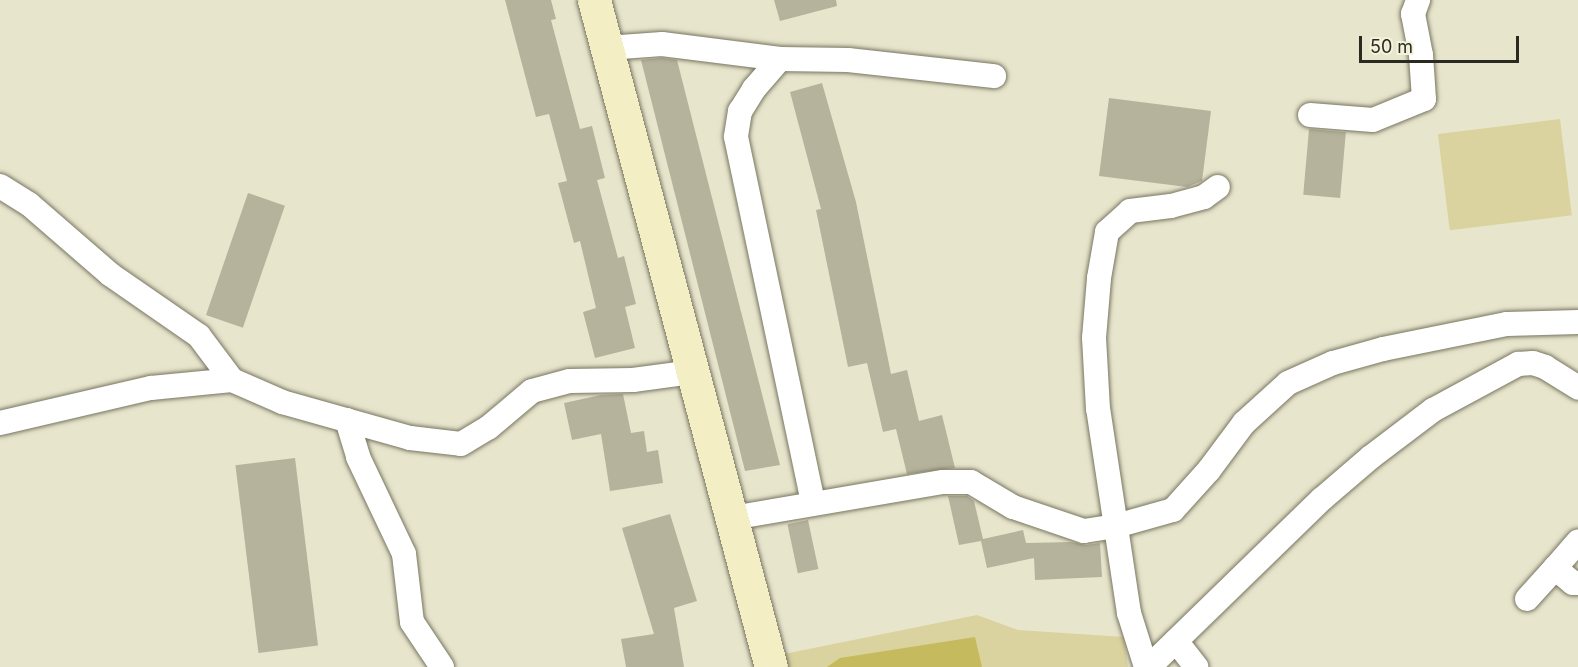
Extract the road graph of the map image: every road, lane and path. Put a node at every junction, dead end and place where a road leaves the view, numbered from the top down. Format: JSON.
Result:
{"nodes":[{"id":1,"x":594,"y":0,"type":"edge"},
{"id":2,"x":1418,"y":0,"type":"edge"},
{"id":3,"x":607,"y":48,"type":"junction"},
{"id":4,"x":780,"y":59,"type":"junction"},
{"id":5,"x":994,"y":76,"type":"dead end"},
{"id":6,"x":1310,"y":116,"type":"dead end"},
{"id":7,"x":0,"y":186,"type":"edge"},
{"id":8,"x":1218,"y":187,"type":"dead end"},
{"id":9,"x":1578,"y":322,"type":"edge"},
{"id":10,"x":693,"y":372,"type":"junction"},
{"id":11,"x":232,"y":380,"type":"junction"},
{"id":12,"x":1578,"y":388,"type":"edge"},
{"id":13,"x":347,"y":420,"type":"junction"},
{"id":14,"x":0,"y":423,"type":"edge"},
{"id":15,"x":813,"y":502,"type":"junction"},
{"id":16,"x":732,"y":518,"type":"junction"},
{"id":17,"x":1116,"y":526,"type":"junction"},
{"id":18,"x":1578,"y":542,"type":"edge"},
{"id":19,"x":1555,"y":568,"type":"junction"},
{"id":20,"x":1578,"y":583,"type":"edge"},
{"id":21,"x":1527,"y":599,"type":"dead end"},
{"id":22,"x":1176,"y":641,"type":"junction"},
{"id":23,"x":442,"y":667,"type":"edge"},
{"id":24,"x":771,"y":667,"type":"edge"},
{"id":25,"x":1148,"y":667,"type":"edge"},
{"id":26,"x":1196,"y":667,"type":"edge"}],
"edges":[{"from":1,"to":3,"type":"street"},
{"from":2,"to":6,"type":"street"},
{"from":3,"to":4,"type":"street"},
{"from":3,"to":10,"type":"street"},
{"from":4,"to":5,"type":"street"},
{"from":4,"to":15,"type":"street"},
{"from":7,"to":11,"type":"street"},
{"from":8,"to":17,"type":"street"},
{"from":9,"to":17,"type":"street"},
{"from":10,"to":13,"type":"street"},
{"from":10,"to":16,"type":"street"},
{"from":11,"to":13,"type":"street"},
{"from":11,"to":14,"type":"street"},
{"from":12,"to":22,"type":"street"},
{"from":13,"to":23,"type":"street"},
{"from":15,"to":16,"type":"street"},
{"from":15,"to":17,"type":"street"},
{"from":16,"to":24,"type":"street"},
{"from":17,"to":25,"type":"street"},
{"from":18,"to":19,"type":"street"},
{"from":19,"to":20,"type":"street"},
{"from":19,"to":21,"type":"street"},
{"from":22,"to":25,"type":"street"},
{"from":22,"to":26,"type":"street"}]}
